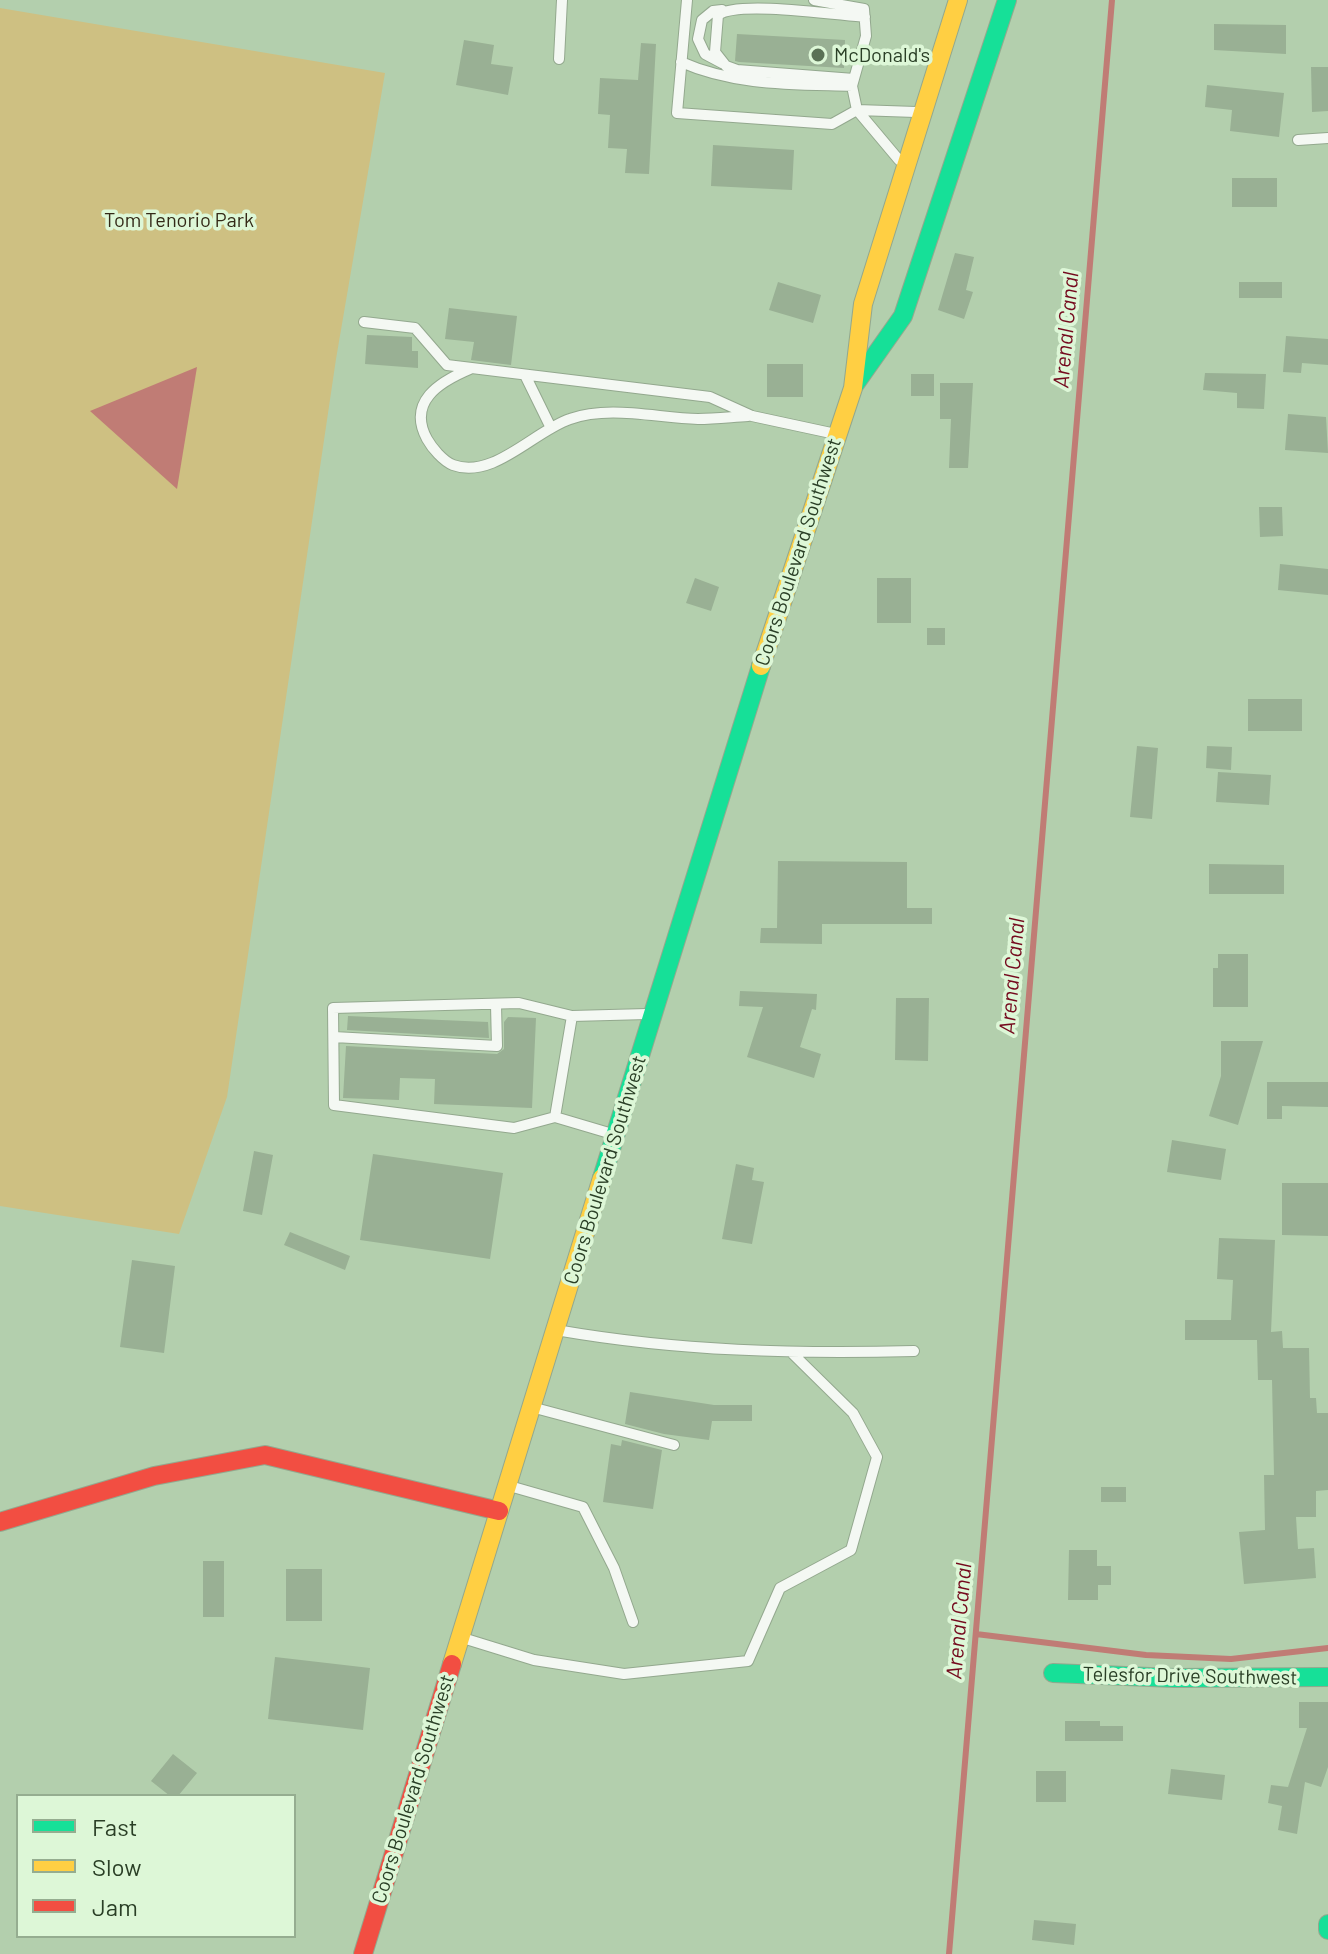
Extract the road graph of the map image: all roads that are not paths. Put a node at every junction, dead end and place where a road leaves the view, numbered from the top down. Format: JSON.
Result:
{"nodes":[{"id":1,"x":562,"y":0,"type":"edge"},
{"id":2,"x":687,"y":0,"type":"edge"},
{"id":3,"x":814,"y":0,"type":"edge"},
{"id":4,"x":958,"y":0,"type":"edge"},
{"id":5,"x":1007,"y":0,"type":"edge"},
{"id":6,"x":724,"y":9,"type":"junction"},
{"id":7,"x":865,"y":17,"type":"junction"},
{"id":8,"x":559,"y":59,"type":"dead end"},
{"id":9,"x":681,"y":62,"type":"junction"},
{"id":10,"x":724,"y":64,"type":"junction"},
{"id":11,"x":853,"y":83,"type":"junction"},
{"id":12,"x":857,"y":110,"type":"junction"},
{"id":13,"x":922,"y":112,"type":"junction"},
{"id":14,"x":916,"y":130,"type":"junction"},
{"id":15,"x":1328,"y":138,"type":"edge"},
{"id":16,"x":1298,"y":140,"type":"dead end"},
{"id":17,"x":930,"y":148,"type":"dead end"},
{"id":18,"x":905,"y":168,"type":"junction"},
{"id":19,"x":915,"y":219,"type":"dead end"},
{"id":20,"x":903,"y":316,"type":"junction"},
{"id":21,"x":364,"y":322,"type":"dead end"},
{"id":22,"x":472,"y":368,"type":"junction"},
{"id":23,"x":525,"y":375,"type":"junction"},
{"id":24,"x":853,"y":388,"type":"junction"},
{"id":25,"x":752,"y":416,"type":"junction"},
{"id":26,"x":551,"y":428,"type":"junction"},
{"id":27,"x":837,"y":434,"type":"junction"},
{"id":28,"x":496,"y":1005,"type":"junction"},
{"id":29,"x":653,"y":1013,"type":"junction"},
{"id":30,"x":572,"y":1016,"type":"junction"},
{"id":31,"x":334,"y":1037,"type":"junction"},
{"id":32,"x":555,"y":1117,"type":"junction"},
{"id":33,"x":616,"y":1135,"type":"junction"},
{"id":34,"x":556,"y":1330,"type":"junction"},
{"id":35,"x":914,"y":1351,"type":"dead end"},
{"id":36,"x":793,"y":1354,"type":"junction"},
{"id":37,"x":533,"y":1407,"type":"junction"},
{"id":38,"x":674,"y":1445,"type":"dead end"},
{"id":39,"x":507,"y":1485,"type":"junction"},
{"id":40,"x":499,"y":1511,"type":"junction"},
{"id":41,"x":0,"y":1522,"type":"edge"},
{"id":42,"x":633,"y":1622,"type":"dead end"},
{"id":43,"x":460,"y":1637,"type":"junction"},
{"id":44,"x":1053,"y":1673,"type":"dead end"},
{"id":45,"x":1328,"y":1677,"type":"edge"},
{"id":46,"x":363,"y":1954,"type":"edge"}],
"edges":[{"from":1,"to":8,"type":"lane"},
{"from":2,"to":9,"type":"lane"},
{"from":3,"to":7,"type":"lane"},
{"from":4,"to":13,"type":"main road","name":"Coors Boulevard Southwest"},
{"from":5,"to":20,"type":"main road","name":"Coors Boulevard Southwest"},
{"from":6,"to":7,"type":"lane"},
{"from":6,"to":10,"type":"lane"},
{"from":6,"to":10,"type":"lane"},
{"from":7,"to":11,"type":"lane"},
{"from":9,"to":11,"type":"lane"},
{"from":9,"to":12,"type":"lane"},
{"from":10,"to":11,"type":"lane"},
{"from":11,"to":12,"type":"lane"},
{"from":12,"to":13,"type":"lane"},
{"from":12,"to":18,"type":"lane"},
{"from":13,"to":14,"type":"main road","name":"Coors Boulevard Southwest"},
{"from":14,"to":17,"type":"main road"},
{"from":14,"to":18,"type":"main road","name":"Coors Boulevard Southwest"},
{"from":15,"to":16,"type":"lane"},
{"from":18,"to":24,"type":"main road","name":"Coors Boulevard Southwest"},
{"from":19,"to":20,"type":"main road"},
{"from":20,"to":24,"type":"main road","name":"Coors Boulevard Southwest"},
{"from":21,"to":22,"type":"lane"},
{"from":22,"to":23,"type":"lane"},
{"from":22,"to":26,"type":"lane"},
{"from":23,"to":25,"type":"lane"},
{"from":23,"to":26,"type":"lane"},
{"from":24,"to":27,"type":"main road","name":"Coors Boulevard Southwest"},
{"from":25,"to":26,"type":"lane"},
{"from":25,"to":27,"type":"lane"},
{"from":27,"to":29,"type":"main road","name":"Coors Boulevard Southwest"},
{"from":28,"to":30,"type":"lane"},
{"from":28,"to":31,"type":"lane"},
{"from":28,"to":31,"type":"lane"},
{"from":29,"to":30,"type":"lane"},
{"from":29,"to":33,"type":"main road","name":"Coors Boulevard Southwest"},
{"from":30,"to":32,"type":"lane"},
{"from":31,"to":32,"type":"lane"},
{"from":32,"to":33,"type":"lane"},
{"from":33,"to":34,"type":"main road","name":"Coors Boulevard Southwest"},
{"from":34,"to":36,"type":"lane"},
{"from":34,"to":37,"type":"main road","name":"Coors Boulevard Southwest"},
{"from":35,"to":36,"type":"lane"},
{"from":36,"to":43,"type":"lane"},
{"from":37,"to":38,"type":"lane"},
{"from":37,"to":39,"type":"main road","name":"Coors Boulevard Southwest"},
{"from":39,"to":40,"type":"main road","name":"Coors Boulevard Southwest"},
{"from":39,"to":42,"type":"lane"},
{"from":40,"to":41,"type":"main road"},
{"from":40,"to":43,"type":"main road","name":"Coors Boulevard Southwest"},
{"from":43,"to":46,"type":"main road","name":"Coors Boulevard Southwest"},
{"from":44,"to":45,"type":"main road","name":"Telesfor Drive Southwest"}]}
